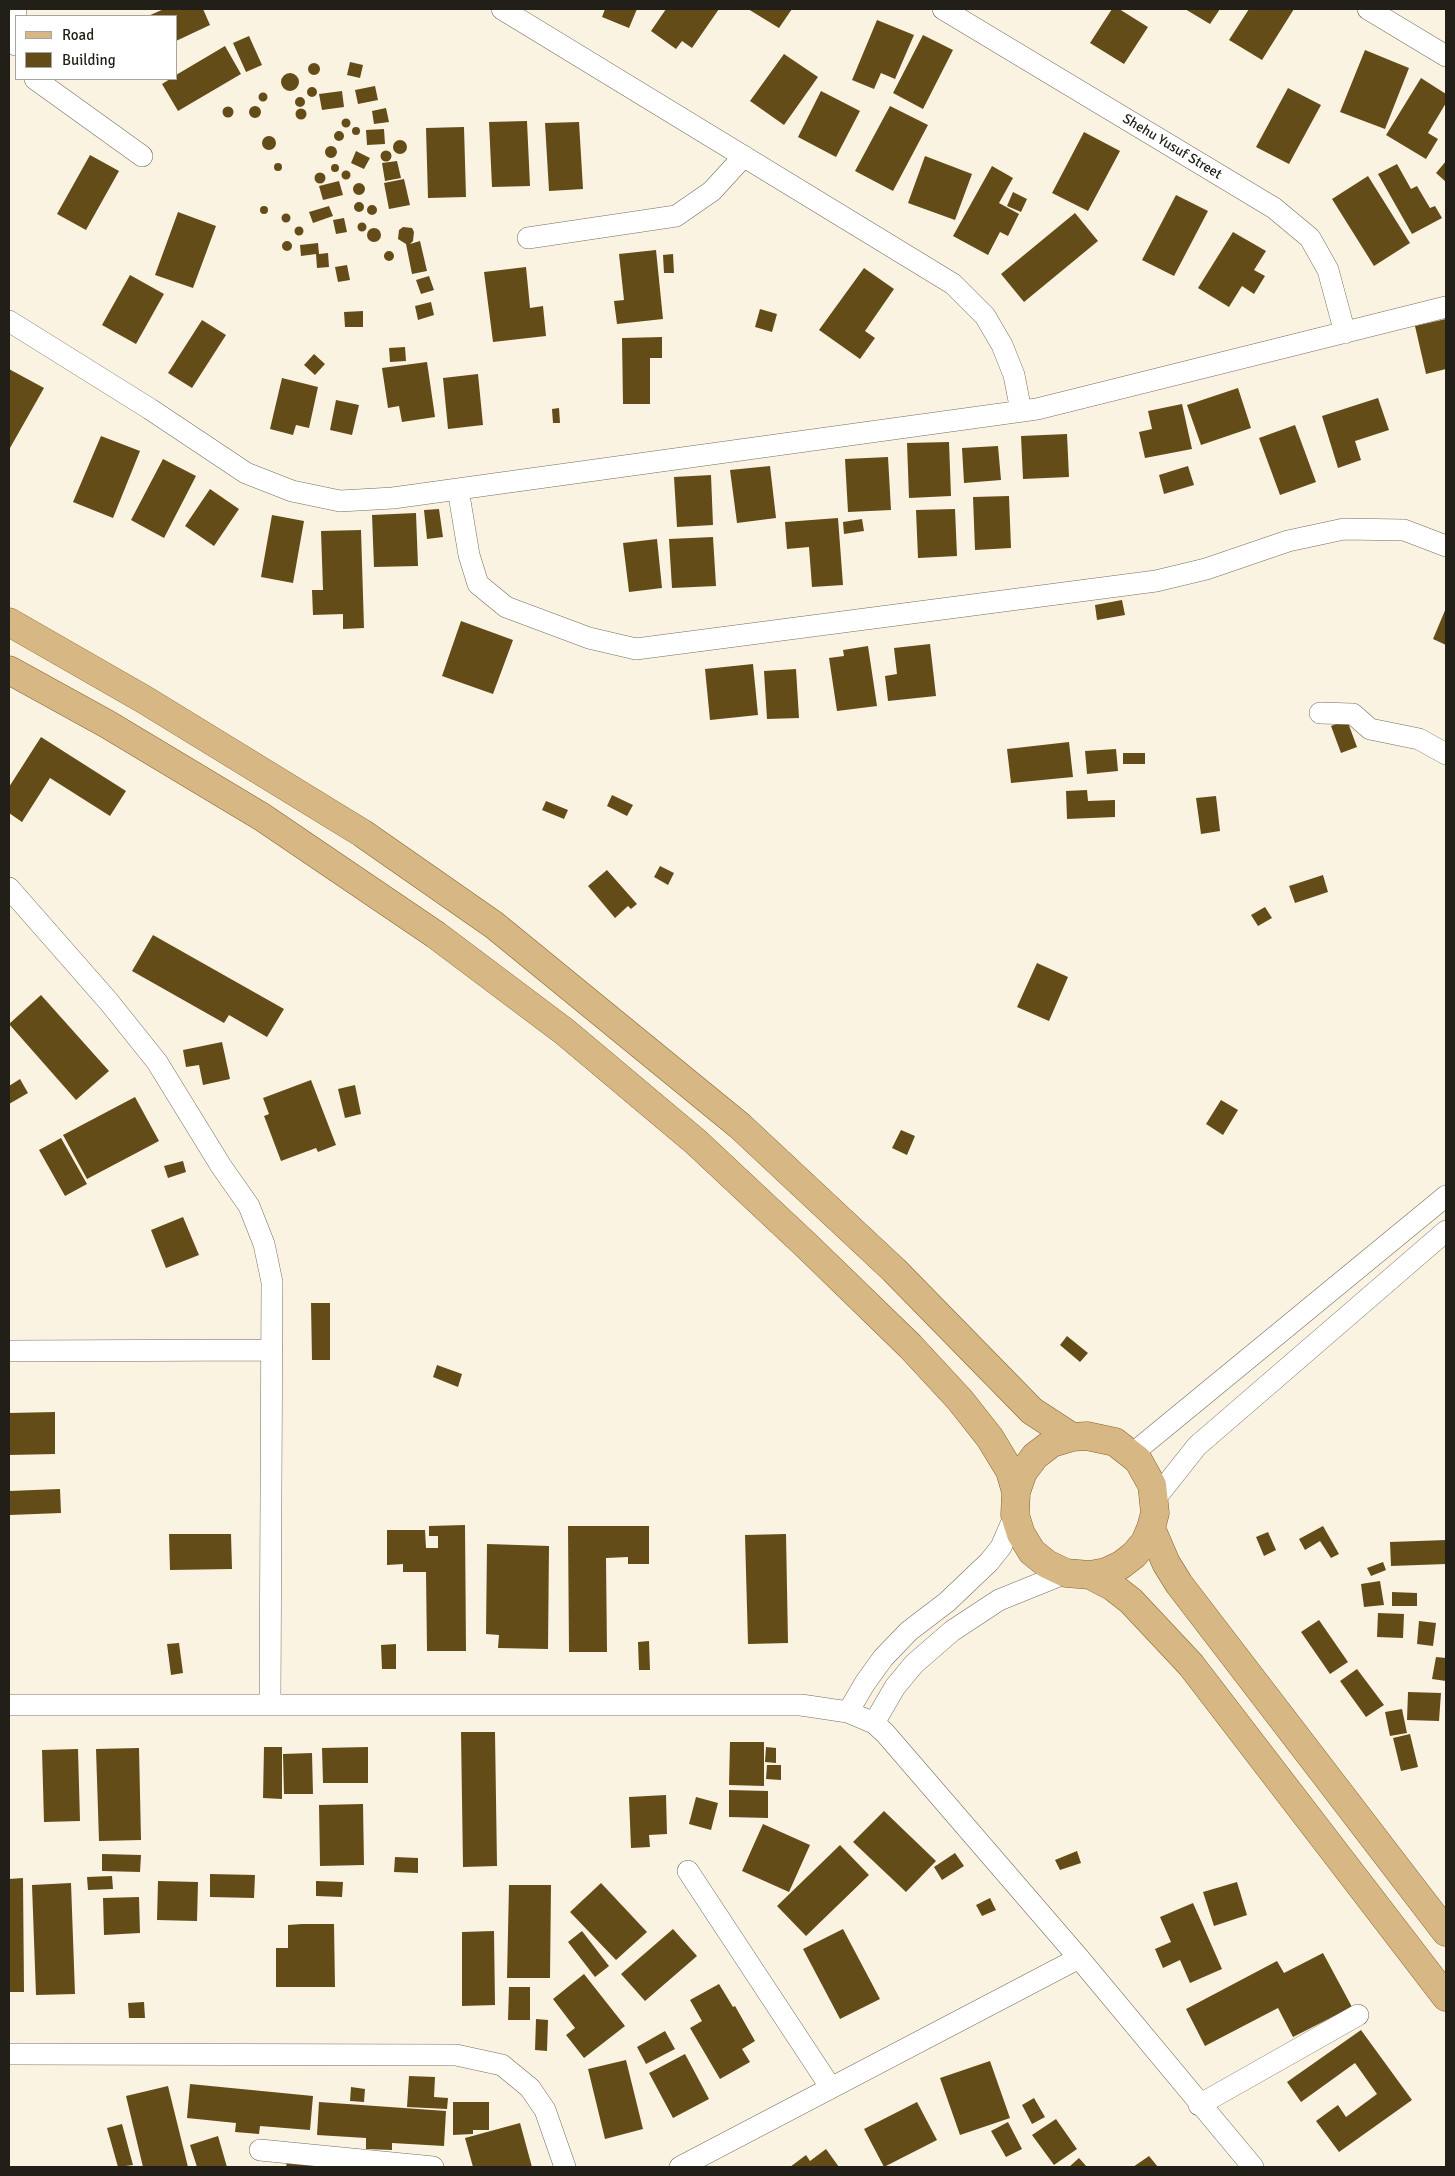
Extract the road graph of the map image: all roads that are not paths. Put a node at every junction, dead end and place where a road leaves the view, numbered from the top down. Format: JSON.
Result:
{"nodes":[{"id":1,"x":502,"y":9,"type":"edge"},
{"id":2,"x":943,"y":9,"type":"edge"},
{"id":3,"x":1368,"y":9,"type":"edge"},
{"id":4,"x":15,"y":23,"type":"edge"},
{"id":5,"x":15,"y":41,"type":"edge"},
{"id":6,"x":1446,"y":56,"type":"edge"},
{"id":7,"x":36,"y":80,"type":"edge"},
{"id":8,"x":142,"y":156,"type":"dead end"},
{"id":9,"x":744,"y":156,"type":"junction"},
{"id":10,"x":528,"y":238,"type":"dead end"},
{"id":11,"x":1446,"y":307,"type":"edge"},
{"id":12,"x":9,"y":321,"type":"edge"},
{"id":13,"x":1345,"y":333,"type":"junction"},
{"id":14,"x":1021,"y":411,"type":"junction"},
{"id":15,"x":458,"y":489,"type":"junction"},
{"id":16,"x":1446,"y":546,"type":"edge"},
{"id":17,"x":9,"y":622,"type":"edge"},
{"id":18,"x":9,"y":670,"type":"edge"},
{"id":19,"x":1320,"y":713,"type":"dead end"},
{"id":20,"x":1446,"y":754,"type":"edge"},
{"id":21,"x":9,"y":888,"type":"edge"},
{"id":22,"x":1446,"y":1196,"type":"edge"},
{"id":23,"x":1446,"y":1231,"type":"edge"},
{"id":24,"x":272,"y":1350,"type":"junction"},
{"id":25,"x":9,"y":1351,"type":"edge"},
{"id":26,"x":1072,"y":1437,"type":"junction"},
{"id":27,"x":1132,"y":1454,"type":"junction"},
{"id":28,"x":1155,"y":1499,"type":"junction"},
{"id":29,"x":1016,"y":1504,"type":"junction"},
{"id":30,"x":1151,"y":1528,"type":"junction"},
{"id":31,"x":1078,"y":1574,"type":"junction"},
{"id":32,"x":9,"y":1705,"type":"edge"},
{"id":33,"x":270,"y":1705,"type":"junction"},
{"id":34,"x":848,"y":1712,"type":"junction"},
{"id":35,"x":874,"y":1723,"type":"junction"},
{"id":36,"x":688,"y":1871,"type":"dead end"},
{"id":37,"x":1446,"y":1932,"type":"edge"},
{"id":38,"x":1078,"y":1958,"type":"junction"},
{"id":39,"x":1446,"y":1997,"type":"edge"},
{"id":40,"x":1358,"y":2015,"type":"dead end"},
{"id":41,"x":9,"y":2054,"type":"edge"},
{"id":42,"x":831,"y":2088,"type":"junction"},
{"id":43,"x":1199,"y":2105,"type":"junction"},
{"id":44,"x":260,"y":2150,"type":"dead end"},
{"id":45,"x":433,"y":2167,"type":"edge"},
{"id":46,"x":565,"y":2167,"type":"edge"},
{"id":47,"x":680,"y":2167,"type":"edge"},
{"id":48,"x":1253,"y":2167,"type":"edge"}],
"edges":[{"from":1,"to":9,"type":"street"},
{"from":2,"to":13,"type":"street","name":"Shehu Yusuf Street"},
{"from":3,"to":6,"type":"street"},
{"from":4,"to":5,"type":"street"},
{"from":7,"to":8,"type":"street"},
{"from":9,"to":10,"type":"street"},
{"from":9,"to":14,"type":"street"},
{"from":11,"to":13,"type":"street"},
{"from":12,"to":15,"type":"street"},
{"from":13,"to":14,"type":"street"},
{"from":14,"to":15,"type":"street"},
{"from":15,"to":16,"type":"street"},
{"from":17,"to":26,"type":"main road"},
{"from":18,"to":29,"type":"main road"},
{"from":19,"to":20,"type":"street"},
{"from":21,"to":24,"type":"street"},
{"from":22,"to":27,"type":"street"},
{"from":23,"to":28,"type":"street"},
{"from":24,"to":25,"type":"street"},
{"from":24,"to":33,"type":"street"},
{"from":26,"to":27,"type":"main road"},
{"from":26,"to":29,"type":"main road"},
{"from":27,"to":28,"type":"main road"},
{"from":28,"to":30,"type":"main road"},
{"from":29,"to":31,"type":"main road"},
{"from":29,"to":34,"type":"street"},
{"from":30,"to":31,"type":"main road"},
{"from":30,"to":37,"type":"main road"},
{"from":31,"to":35,"type":"street"},
{"from":31,"to":39,"type":"main road"},
{"from":32,"to":33,"type":"street"},
{"from":33,"to":34,"type":"street"},
{"from":34,"to":35,"type":"street"},
{"from":35,"to":38,"type":"street"},
{"from":36,"to":42,"type":"street"},
{"from":38,"to":42,"type":"street"},
{"from":38,"to":43,"type":"street"},
{"from":40,"to":43,"type":"street"},
{"from":41,"to":46,"type":"street"},
{"from":42,"to":47,"type":"street"},
{"from":43,"to":48,"type":"street"},
{"from":44,"to":45,"type":"street"}]}
